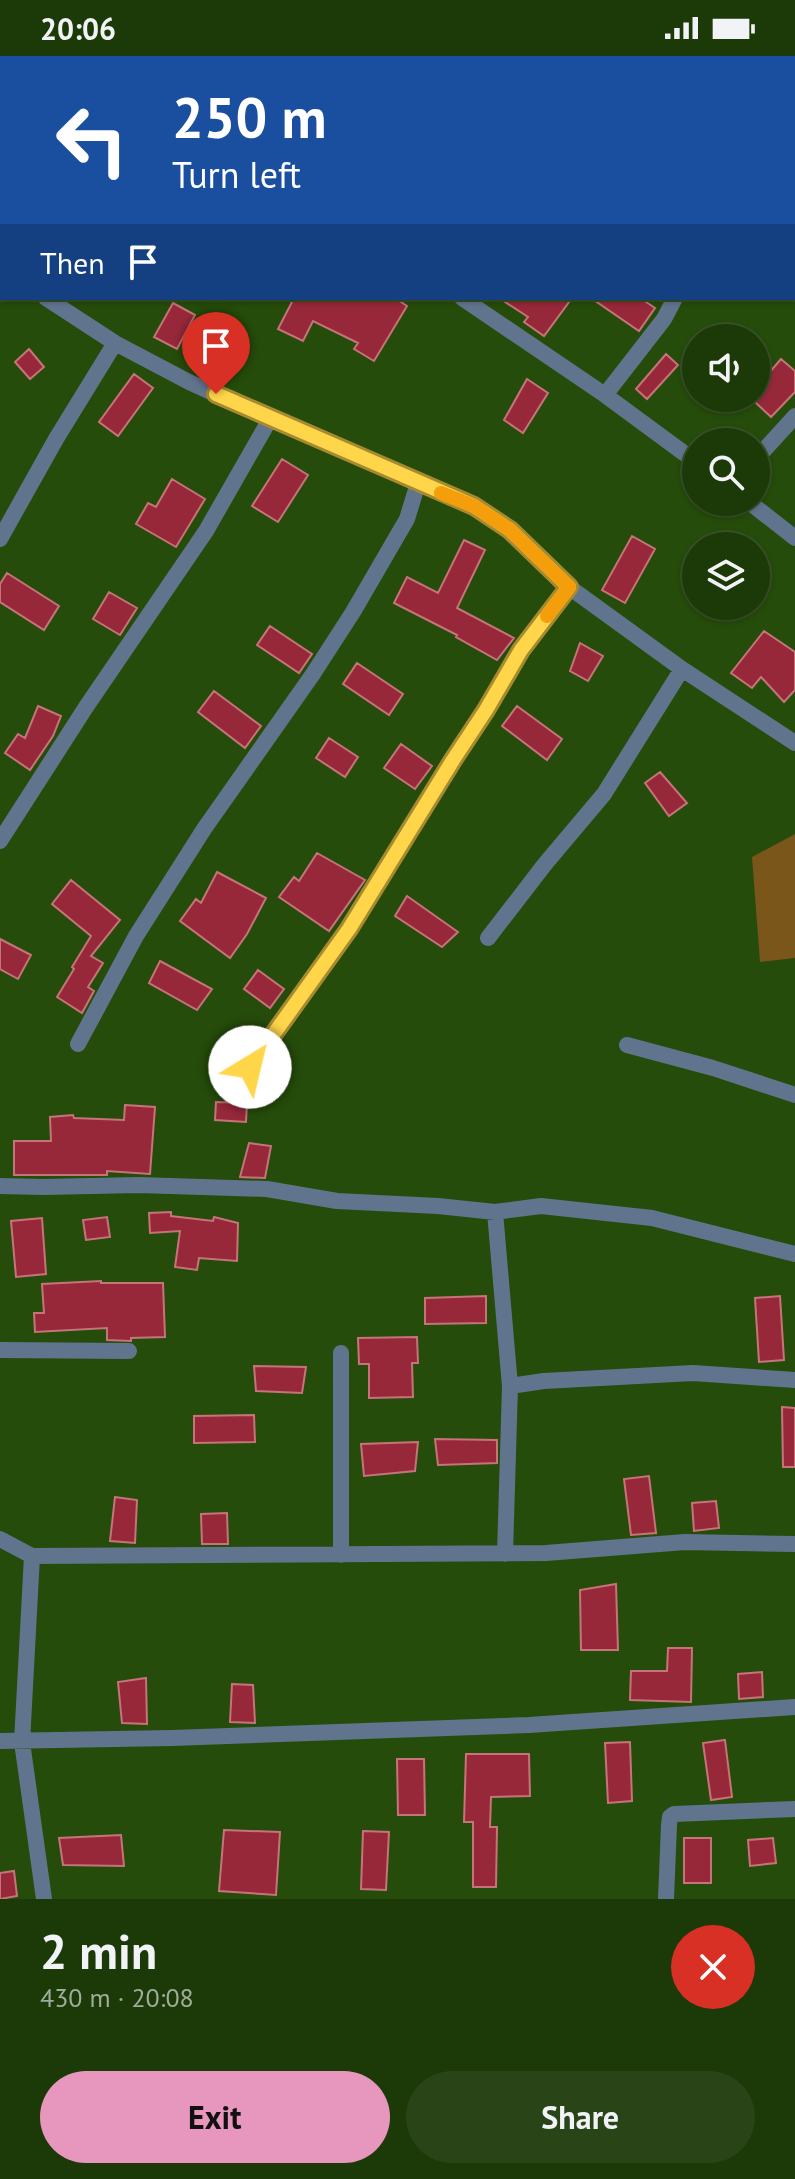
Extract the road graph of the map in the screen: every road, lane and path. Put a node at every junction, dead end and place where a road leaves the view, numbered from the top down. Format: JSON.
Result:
{"nodes":[{"id":1,"x":49,"y":300,"type":"edge"},
{"id":2,"x":467,"y":300,"type":"edge"},
{"id":3,"x":674,"y":300,"type":"edge"},
{"id":4,"x":115,"y":343,"type":"junction"},
{"id":5,"x":605,"y":395,"type":"junction"},
{"id":6,"x":795,"y":416,"type":"edge"},
{"id":7,"x":270,"y":419,"type":"junction"},
{"id":8,"x":770,"y":444,"type":"edge"},
{"id":9,"x":682,"y":452,"type":"edge"},
{"id":10,"x":418,"y":483,"type":"junction"},
{"id":11,"x":767,"y":516,"type":"edge"},
{"id":12,"x":795,"y":538,"type":"edge"},
{"id":13,"x":0,"y":539,"type":"edge"},
{"id":14,"x":569,"y":587,"type":"junction"},
{"id":15,"x":682,"y":669,"type":"junction"},
{"id":16,"x":795,"y":743,"type":"edge"},
{"id":17,"x":0,"y":841,"type":"edge"},
{"id":18,"x":488,"y":938,"type":"dead end"},
{"id":19,"x":78,"y":1044,"type":"dead end"},
{"id":20,"x":627,"y":1045,"type":"dead end"},
{"id":21,"x":250,"y":1067,"type":"dead end"},
{"id":22,"x":795,"y":1095,"type":"edge"},
{"id":23,"x":0,"y":1186,"type":"edge"},
{"id":24,"x":495,"y":1212,"type":"junction"},
{"id":25,"x":795,"y":1254,"type":"edge"},
{"id":26,"x":0,"y":1350,"type":"edge"},
{"id":27,"x":129,"y":1351,"type":"dead end"},
{"id":28,"x":341,"y":1353,"type":"dead end"},
{"id":29,"x":795,"y":1380,"type":"edge"},
{"id":30,"x":510,"y":1386,"type":"junction"},
{"id":31,"x":0,"y":1539,"type":"edge"},
{"id":32,"x":795,"y":1544,"type":"edge"},
{"id":33,"x":505,"y":1554,"type":"junction"},
{"id":34,"x":341,"y":1555,"type":"junction"},
{"id":35,"x":32,"y":1556,"type":"junction"},
{"id":36,"x":795,"y":1707,"type":"edge"},
{"id":37,"x":0,"y":1741,"type":"edge"},
{"id":38,"x":22,"y":1742,"type":"junction"},
{"id":39,"x":795,"y":1809,"type":"edge"},
{"id":40,"x":44,"y":1899,"type":"edge"},
{"id":41,"x":666,"y":1899,"type":"edge"}],
"edges":[{"from":1,"to":4,"type":"street"},
{"from":2,"to":5,"type":"street"},
{"from":3,"to":5,"type":"street"},
{"from":4,"to":7,"type":"street"},
{"from":4,"to":13,"type":"street"},
{"from":5,"to":9,"type":"street"},
{"from":6,"to":8,"type":"street"},
{"from":7,"to":10,"type":"street"},
{"from":7,"to":17,"type":"street"},
{"from":10,"to":14,"type":"street"},
{"from":10,"to":19,"type":"street"},
{"from":11,"to":12,"type":"street"},
{"from":14,"to":15,"type":"street"},
{"from":14,"to":21,"type":"street"},
{"from":15,"to":16,"type":"street"},
{"from":15,"to":18,"type":"street"},
{"from":20,"to":22,"type":"street"},
{"from":23,"to":24,"type":"street"},
{"from":24,"to":25,"type":"street"},
{"from":24,"to":30,"type":"street"},
{"from":26,"to":27,"type":"street"},
{"from":28,"to":34,"type":"street"},
{"from":29,"to":30,"type":"street"},
{"from":30,"to":33,"type":"street"},
{"from":31,"to":35,"type":"street"},
{"from":32,"to":33,"type":"street"},
{"from":33,"to":34,"type":"street"},
{"from":34,"to":35,"type":"street"},
{"from":35,"to":38,"type":"street"},
{"from":36,"to":38,"type":"street"},
{"from":37,"to":38,"type":"street"},
{"from":38,"to":40,"type":"street"},
{"from":39,"to":41,"type":"street"}]}
